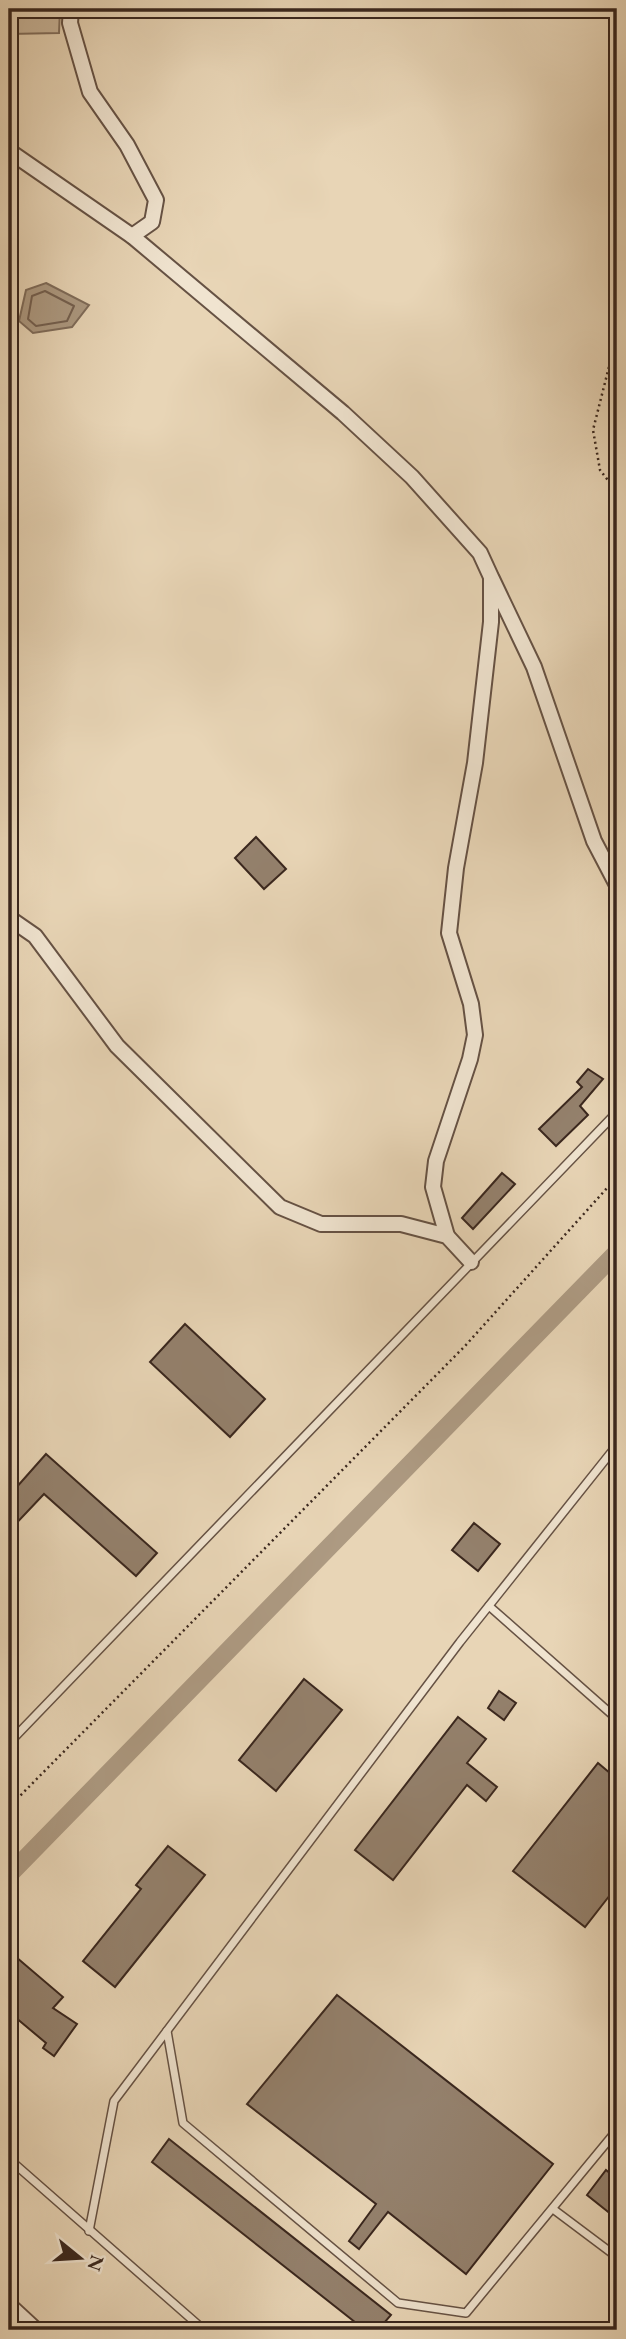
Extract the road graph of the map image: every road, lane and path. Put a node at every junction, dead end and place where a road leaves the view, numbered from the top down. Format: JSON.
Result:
{"nodes":[{"id":1,"x":71,"y":9,"type":"edge"},
{"id":2,"x":9,"y":151,"type":"edge"},
{"id":3,"x":132,"y":236,"type":"junction"},
{"id":4,"x":617,"y":335,"type":"edge"},
{"id":5,"x":9,"y":388,"type":"edge"},
{"id":6,"x":9,"y":429,"type":"edge"},
{"id":7,"x":617,"y":492,"type":"edge"},
{"id":8,"x":491,"y":577,"type":"junction"},
{"id":9,"x":617,"y":885,"type":"edge"},
{"id":10,"x":9,"y":918,"type":"edge"},
{"id":11,"x":617,"y":1112,"type":"edge"},
{"id":12,"x":617,"y":1177,"type":"edge"},
{"id":13,"x":447,"y":1236,"type":"junction"},
{"id":14,"x":471,"y":1262,"type":"junction"},
{"id":15,"x":617,"y":1445,"type":"edge"},
{"id":16,"x":489,"y":1605,"type":"junction"},
{"id":17,"x":617,"y":1719,"type":"edge"},
{"id":18,"x":9,"y":1743,"type":"edge"},
{"id":19,"x":9,"y":1807,"type":"edge"},
{"id":20,"x":167,"y":2031,"type":"junction"},
{"id":21,"x":617,"y":2130,"type":"edge"},
{"id":22,"x":9,"y":2159,"type":"edge"},
{"id":23,"x":553,"y":2209,"type":"junction"},
{"id":24,"x":89,"y":2231,"type":"junction"},
{"id":25,"x":617,"y":2257,"type":"edge"},
{"id":26,"x":9,"y":2305,"type":"edge"},
{"id":27,"x":36,"y":2330,"type":"edge"},
{"id":28,"x":204,"y":2330,"type":"edge"}],
"edges":[{"from":1,"to":3,"type":"street"},
{"from":2,"to":3,"type":"street"},
{"from":3,"to":8,"type":"street"},
{"from":4,"to":7,"type":"path"},
{"from":5,"to":6,"type":"path"},
{"from":8,"to":9,"type":"street"},
{"from":8,"to":13,"type":"street"},
{"from":10,"to":13,"type":"street"},
{"from":11,"to":14,"type":"lane"},
{"from":12,"to":19,"type":"path"},
{"from":13,"to":14,"type":"street"},
{"from":14,"to":18,"type":"lane"},
{"from":15,"to":16,"type":"lane"},
{"from":16,"to":17,"type":"lane"},
{"from":16,"to":20,"type":"lane"},
{"from":20,"to":23,"type":"lane"},
{"from":20,"to":24,"type":"lane"},
{"from":21,"to":23,"type":"lane"},
{"from":22,"to":24,"type":"lane"},
{"from":23,"to":25,"type":"lane"},
{"from":24,"to":28,"type":"lane"},
{"from":26,"to":27,"type":"street"}]}
